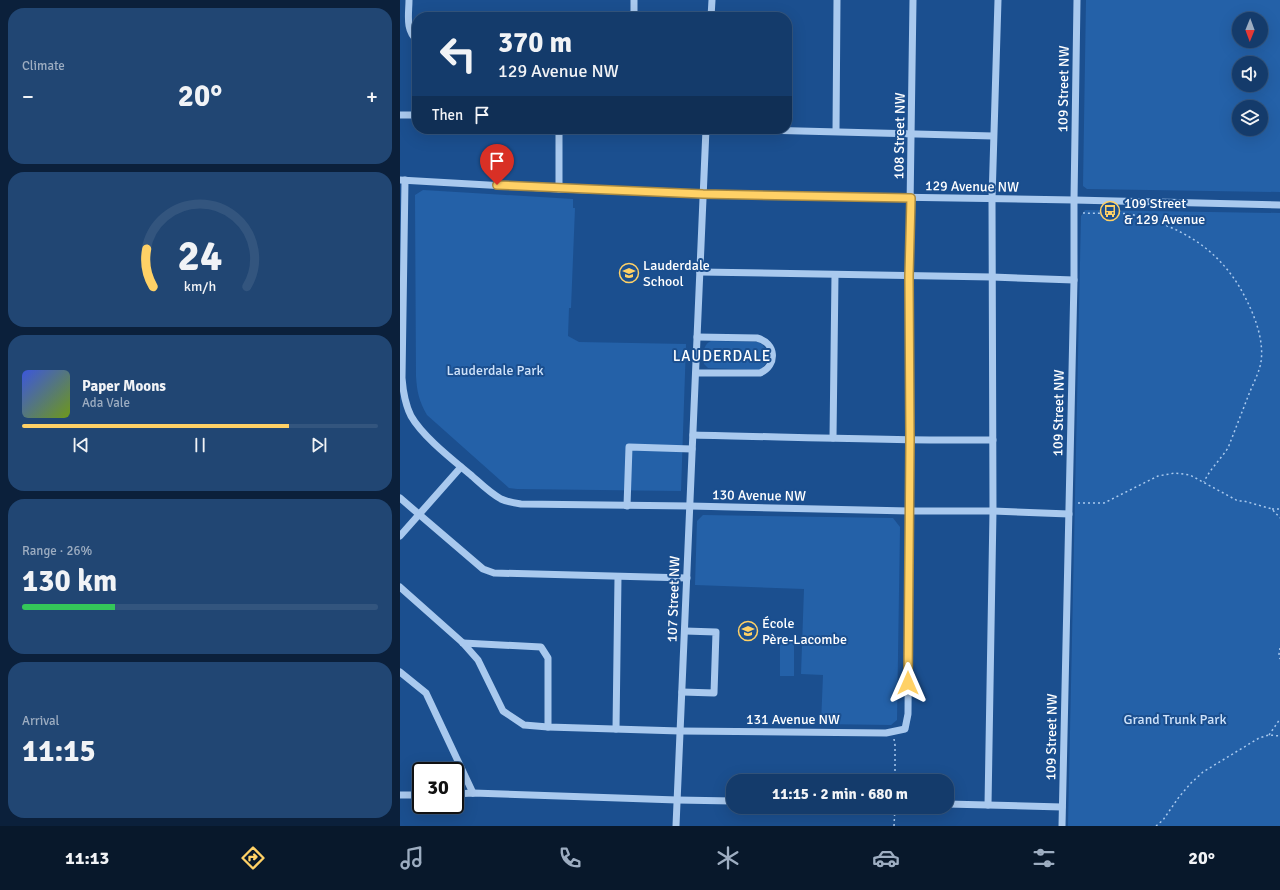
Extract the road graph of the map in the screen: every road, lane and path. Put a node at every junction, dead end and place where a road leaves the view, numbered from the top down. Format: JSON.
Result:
{"nodes":[{"id":1,"x":409,"y":0,"type":"edge"},
{"id":2,"x":634,"y":0,"type":"edge"},
{"id":3,"x":712,"y":0,"type":"edge"},
{"id":4,"x":837,"y":0,"type":"edge"},
{"id":5,"x":913,"y":0,"type":"edge"},
{"id":6,"x":998,"y":0,"type":"edge"},
{"id":7,"x":1077,"y":0,"type":"edge"},
{"id":8,"x":634,"y":12,"type":"edge"},
{"id":9,"x":711,"y":12,"type":"edge"},
{"id":10,"x":412,"y":33,"type":"edge"},
{"id":11,"x":400,"y":115,"type":"edge"},
{"id":12,"x":412,"y":116,"type":"edge"},
{"id":13,"x":792,"y":130,"type":"edge"},
{"id":14,"x":836,"y":131,"type":"junction"},
{"id":15,"x":912,"y":133,"type":"junction"},
{"id":16,"x":560,"y":134,"type":"edge"},
{"id":17,"x":706,"y":134,"type":"edge"},
{"id":18,"x":993,"y":136,"type":"junction"},
{"id":19,"x":403,"y":180,"type":"edge"},
{"id":20,"x":559,"y":188,"type":"junction"},
{"id":21,"x":703,"y":194,"type":"junction"},
{"id":22,"x":911,"y":198,"type":"junction"},
{"id":23,"x":992,"y":199,"type":"junction"},
{"id":24,"x":1074,"y":200,"type":"junction"},
{"id":25,"x":1280,"y":205,"type":"edge"},
{"id":26,"x":1083,"y":213,"type":"dead end"},
{"id":27,"x":700,"y":272,"type":"junction"},
{"id":28,"x":835,"y":275,"type":"junction"},
{"id":29,"x":909,"y":276,"type":"junction"},
{"id":30,"x":992,"y":277,"type":"junction"},
{"id":31,"x":1074,"y":280,"type":"junction"},
{"id":32,"x":697,"y":337,"type":"junction"},
{"id":33,"x":696,"y":373,"type":"junction"},
{"id":34,"x":693,"y":435,"type":"junction"},
{"id":35,"x":833,"y":438,"type":"junction"},
{"id":36,"x":993,"y":440,"type":"junction"},
{"id":37,"x":910,"y":441,"type":"junction"},
{"id":38,"x":692,"y":450,"type":"junction"},
{"id":39,"x":461,"y":466,"type":"junction"},
{"id":40,"x":1204,"y":482,"type":"junction"},
{"id":41,"x":400,"y":498,"type":"edge"},
{"id":42,"x":1075,"y":503,"type":"dead end"},
{"id":43,"x":627,"y":506,"type":"junction"},
{"id":44,"x":690,"y":506,"type":"junction"},
{"id":45,"x":1272,"y":509,"type":"junction"},
{"id":46,"x":1280,"y":509,"type":"edge"},
{"id":47,"x":909,"y":511,"type":"junction"},
{"id":48,"x":993,"y":511,"type":"junction"},
{"id":49,"x":1069,"y":514,"type":"junction"},
{"id":50,"x":418,"y":515,"type":"junction"},
{"id":51,"x":1280,"y":518,"type":"edge"},
{"id":52,"x":400,"y":536,"type":"edge"},
{"id":53,"x":618,"y":577,"type":"junction"},
{"id":54,"x":687,"y":578,"type":"junction"},
{"id":55,"x":400,"y":587,"type":"edge"},
{"id":56,"x":685,"y":631,"type":"junction"},
{"id":57,"x":463,"y":643,"type":"junction"},
{"id":58,"x":1280,"y":648,"type":"edge"},
{"id":59,"x":1280,"y":658,"type":"edge"},
{"id":60,"x":400,"y":672,"type":"edge"},
{"id":61,"x":682,"y":692,"type":"junction"},
{"id":62,"x":1280,"y":720,"type":"edge"},
{"id":63,"x":548,"y":727,"type":"junction"},
{"id":64,"x":616,"y":729,"type":"junction"},
{"id":65,"x":905,"y":729,"type":"joint"},
{"id":66,"x":680,"y":731,"type":"junction"},
{"id":67,"x":893,"y":732,"type":"junction"},
{"id":68,"x":1269,"y":735,"type":"junction"},
{"id":69,"x":1280,"y":736,"type":"edge"},
{"id":70,"x":895,"y":774,"type":"edge"},
{"id":71,"x":473,"y":793,"type":"junction"},
{"id":72,"x":464,"y":794,"type":"edge"},
{"id":73,"x":400,"y":795,"type":"edge"},
{"id":74,"x":412,"y":795,"type":"edge"},
{"id":75,"x":677,"y":800,"type":"junction"},
{"id":76,"x":726,"y":801,"type":"edge"},
{"id":77,"x":954,"y":804,"type":"edge"},
{"id":78,"x":988,"y":805,"type":"junction"},
{"id":79,"x":1062,"y":807,"type":"junction"},
{"id":80,"x":894,"y":814,"type":"edge"},
{"id":81,"x":676,"y":826,"type":"edge"},
{"id":82,"x":894,"y":826,"type":"edge"},
{"id":83,"x":1062,"y":826,"type":"edge"},
{"id":84,"x":1156,"y":826,"type":"edge"}],
"edges":[{"from":1,"to":10,"type":"street"},
{"from":2,"to":8,"type":"street"},
{"from":3,"to":9,"type":"street"},
{"from":4,"to":14,"type":"street"},
{"from":5,"to":15,"type":"street","name":"108 Street NW"},
{"from":6,"to":18,"type":"street"},
{"from":7,"to":24,"type":"street","name":"109 Street NW"},
{"from":11,"to":12,"type":"street"},
{"from":13,"to":14,"type":"street"},
{"from":14,"to":15,"type":"street"},
{"from":15,"to":18,"type":"street"},
{"from":15,"to":22,"type":"street","name":"108 Street NW"},
{"from":16,"to":20,"type":"street"},
{"from":17,"to":21,"type":"street","name":"107 Street NW"},
{"from":18,"to":23,"type":"street"},
{"from":19,"to":20,"type":"street","name":"129 Avenue NW"},
{"from":19,"to":39,"type":"street","name":"130 Avenue NW"},
{"from":20,"to":21,"type":"street","name":"129 Avenue NW"},
{"from":21,"to":22,"type":"street","name":"129 Avenue NW"},
{"from":21,"to":27,"type":"street","name":"107 Street NW"},
{"from":22,"to":23,"type":"street","name":"129 Avenue NW"},
{"from":22,"to":29,"type":"street","name":"108 Street NW"},
{"from":23,"to":24,"type":"street","name":"129 Avenue NW"},
{"from":23,"to":30,"type":"street"},
{"from":24,"to":25,"type":"street","name":"129 Avenue NW"},
{"from":24,"to":31,"type":"street","name":"109 Street NW"},
{"from":26,"to":40,"type":"path"},
{"from":27,"to":28,"type":"street"},
{"from":27,"to":32,"type":"street","name":"107 Street NW"},
{"from":28,"to":29,"type":"street"},
{"from":28,"to":35,"type":"street"},
{"from":29,"to":30,"type":"street"},
{"from":29,"to":37,"type":"street","name":"108 Street NW"},
{"from":30,"to":31,"type":"street"},
{"from":30,"to":36,"type":"street"},
{"from":31,"to":49,"type":"street","name":"109 Street NW"},
{"from":32,"to":33,"type":"street","name":"107 Street NW"},
{"from":32,"to":33,"type":"street"},
{"from":33,"to":34,"type":"street","name":"107 Street NW"},
{"from":34,"to":35,"type":"street"},
{"from":34,"to":38,"type":"street","name":"107 Street NW"},
{"from":35,"to":37,"type":"street"},
{"from":36,"to":37,"type":"street"},
{"from":36,"to":48,"type":"street"},
{"from":37,"to":47,"type":"street","name":"108 Street NW"},
{"from":38,"to":43,"type":"street"},
{"from":38,"to":44,"type":"street","name":"107 Street NW"},
{"from":39,"to":43,"type":"street","name":"130 Avenue NW"},
{"from":39,"to":50,"type":"street"},
{"from":40,"to":42,"type":"path"},
{"from":40,"to":45,"type":"path"},
{"from":41,"to":50,"type":"street"},
{"from":43,"to":44,"type":"street","name":"130 Avenue NW"},
{"from":44,"to":47,"type":"street","name":"130 Avenue NW"},
{"from":44,"to":54,"type":"street","name":"107 Street NW"},
{"from":45,"to":46,"type":"path"},
{"from":45,"to":51,"type":"path"},
{"from":47,"to":48,"type":"street","name":"130 Avenue NW"},
{"from":47,"to":65,"type":"street","name":"108 Street NW"},
{"from":48,"to":49,"type":"street","name":"130 Avenue NW"},
{"from":48,"to":78,"type":"street"},
{"from":49,"to":79,"type":"street","name":"109 Street NW"},
{"from":50,"to":52,"type":"street"},
{"from":50,"to":53,"type":"street"},
{"from":53,"to":54,"type":"street"},
{"from":53,"to":64,"type":"street"},
{"from":54,"to":56,"type":"street","name":"107 Street NW"},
{"from":55,"to":57,"type":"street","name":"131 Avenue NW"},
{"from":56,"to":61,"type":"street","name":"107 Street NW"},
{"from":56,"to":61,"type":"street"},
{"from":57,"to":63,"type":"street","name":"131 Avenue NW"},
{"from":57,"to":63,"type":"street"},
{"from":58,"to":59,"type":"path"},
{"from":60,"to":71,"type":"street"},
{"from":61,"to":66,"type":"street","name":"107 Street NW"},
{"from":62,"to":68,"type":"path"},
{"from":63,"to":64,"type":"street","name":"131 Avenue NW"},
{"from":64,"to":66,"type":"street","name":"131 Avenue NW"},
{"from":65,"to":67,"type":"street","name":"131 Avenue NW"},
{"from":66,"to":67,"type":"street","name":"131 Avenue NW"},
{"from":66,"to":75,"type":"street","name":"107 Street NW"},
{"from":67,"to":70,"type":"path"},
{"from":68,"to":69,"type":"path"},
{"from":68,"to":84,"type":"path"},
{"from":71,"to":72,"type":"street"},
{"from":71,"to":75,"type":"street"},
{"from":73,"to":74,"type":"street"},
{"from":75,"to":76,"type":"street"},
{"from":75,"to":81,"type":"street","name":"107 Street NW"},
{"from":77,"to":78,"type":"street"},
{"from":78,"to":79,"type":"street"},
{"from":79,"to":83,"type":"street","name":"109 Street NW"},
{"from":80,"to":82,"type":"path"}]}
